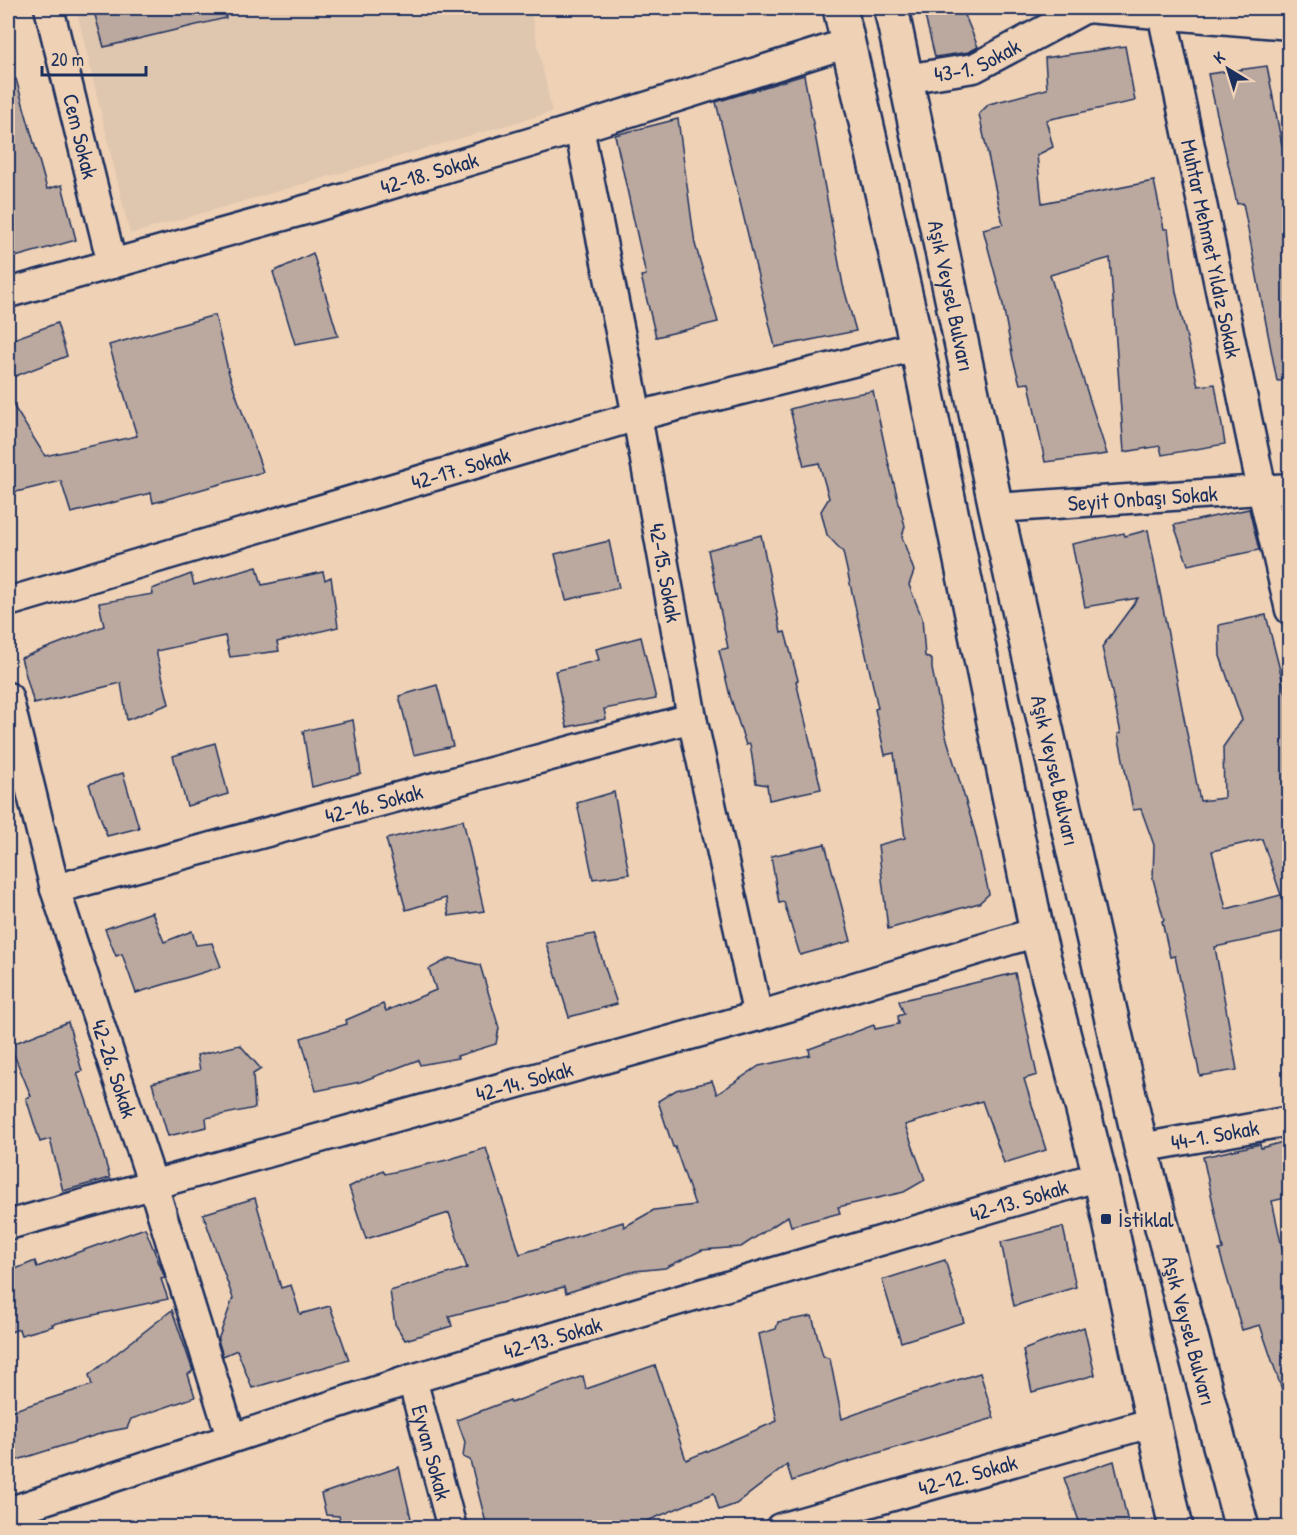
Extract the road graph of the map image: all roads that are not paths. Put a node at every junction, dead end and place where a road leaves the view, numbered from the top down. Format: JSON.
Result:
{"nodes":[{"id":1,"x":49,"y":8,"type":"edge"},
{"id":2,"x":840,"y":8,"type":"edge"},
{"id":3,"x":891,"y":8,"type":"edge"},
{"id":4,"x":1162,"y":11,"type":"edge"},
{"id":5,"x":1290,"y":25,"type":"edge"},
{"id":6,"x":848,"y":43,"type":"junction"},
{"id":7,"x":905,"y":79,"type":"junction"},
{"id":8,"x":579,"y":128,"type":"junction"},
{"id":9,"x":112,"y":264,"type":"junction"},
{"id":10,"x":8,"y":293,"type":"edge"},
{"id":11,"x":917,"y":346,"type":"junction"},
{"id":12,"x":637,"y":416,"type":"junction"},
{"id":13,"x":1276,"y":489,"type":"edge"},
{"id":14,"x":996,"y":508,"type":"junction"},
{"id":15,"x":8,"y":602,"type":"edge"},
{"id":16,"x":1290,"y":610,"type":"edge"},
{"id":17,"x":8,"y":697,"type":"edge"},
{"id":18,"x":692,"y":718,"type":"junction"},
{"id":19,"x":55,"y":889,"type":"junction"},
{"id":20,"x":1037,"y":932,"type":"junction"},
{"id":21,"x":758,"y":1016,"type":"junction"},
{"id":22,"x":1290,"y":1121,"type":"edge"},
{"id":23,"x":1141,"y":1148,"type":"junction"},
{"id":24,"x":1100,"y":1176,"type":"junction"},
{"id":25,"x":153,"y":1185,"type":"junction"},
{"id":26,"x":8,"y":1225,"type":"edge"},
{"id":27,"x":412,"y":1379,"type":"junction"},
{"id":28,"x":1154,"y":1422,"type":"junction"},
{"id":29,"x":231,"y":1437,"type":"junction"},
{"id":30,"x":8,"y":1512,"type":"edge"},
{"id":31,"x":1243,"y":1523,"type":"edge"},
{"id":32,"x":452,"y":1527,"type":"edge"},
{"id":33,"x":780,"y":1527,"type":"edge"},
{"id":34,"x":1176,"y":1527,"type":"edge"}],
"edges":[{"from":1,"to":9,"type":"street","name":"Cem Sokak"},
{"from":2,"to":6,"type":"main road","name":"Aşık Veysel Bulvarı"},
{"from":3,"to":7,"type":"main road","name":"Aşık Veysel Bulvarı"},
{"from":4,"to":5,"type":"street","name":"43-1. Sokak"},
{"from":4,"to":7,"type":"street","name":"43-1. Sokak"},
{"from":4,"to":13,"type":"street","name":"Muhtar Mehmet Yıldız Sokak"},
{"from":6,"to":8,"type":"street","name":"42-18. Sokak"},
{"from":6,"to":11,"type":"main road","name":"Aşık Veysel Bulvarı"},
{"from":7,"to":14,"type":"main road","name":"Aşık Veysel Bulvarı"},
{"from":8,"to":9,"type":"street","name":"42-18. Sokak"},
{"from":8,"to":12,"type":"street","name":"42-15. Sokak"},
{"from":9,"to":10,"type":"street","name":"42-18. Sokak"},
{"from":11,"to":12,"type":"street","name":"42-17. Sokak"},
{"from":11,"to":20,"type":"main road","name":"Aşık Veysel Bulvarı"},
{"from":12,"to":15,"type":"street","name":"42-17. Sokak"},
{"from":12,"to":18,"type":"street","name":"42-15. Sokak"},
{"from":13,"to":14,"type":"street","name":"Seyit Onbaşı Sokak"},
{"from":13,"to":16,"type":"street","name":"Muhtar Mehmet Yıldız Sokak"},
{"from":14,"to":23,"type":"main road","name":"Aşık Veysel Bulvarı"},
{"from":17,"to":19,"type":"street","name":"42-26. Sokak"},
{"from":18,"to":19,"type":"street","name":"42-16. Sokak"},
{"from":18,"to":21,"type":"street","name":"42-15. Sokak"},
{"from":19,"to":25,"type":"street","name":"42-26. Sokak"},
{"from":20,"to":21,"type":"street","name":"42-14. Sokak"},
{"from":20,"to":24,"type":"main road","name":"Aşık Veysel Bulvarı"},
{"from":21,"to":25,"type":"street","name":"42-14. Sokak"},
{"from":22,"to":23,"type":"street","name":"44-1. Sokak"},
{"from":23,"to":31,"type":"main road","name":"Aşık Veysel Bulvarı"},
{"from":24,"to":27,"type":"street","name":"42-13. Sokak"},
{"from":24,"to":28,"type":"main road","name":"Aşık Veysel Bulvarı"},
{"from":25,"to":26,"type":"street","name":"42-14. Sokak"},
{"from":25,"to":29,"type":"street","name":"42-26. Sokak"},
{"from":27,"to":29,"type":"street","name":"42-13. Sokak"},
{"from":27,"to":32,"type":"street","name":"Eyvan Sokak"},
{"from":28,"to":33,"type":"street","name":"42-12. Sokak"},
{"from":28,"to":34,"type":"main road","name":"Aşık Veysel Bulvarı"},
{"from":29,"to":30,"type":"street","name":"42-13. Sokak"}]}
